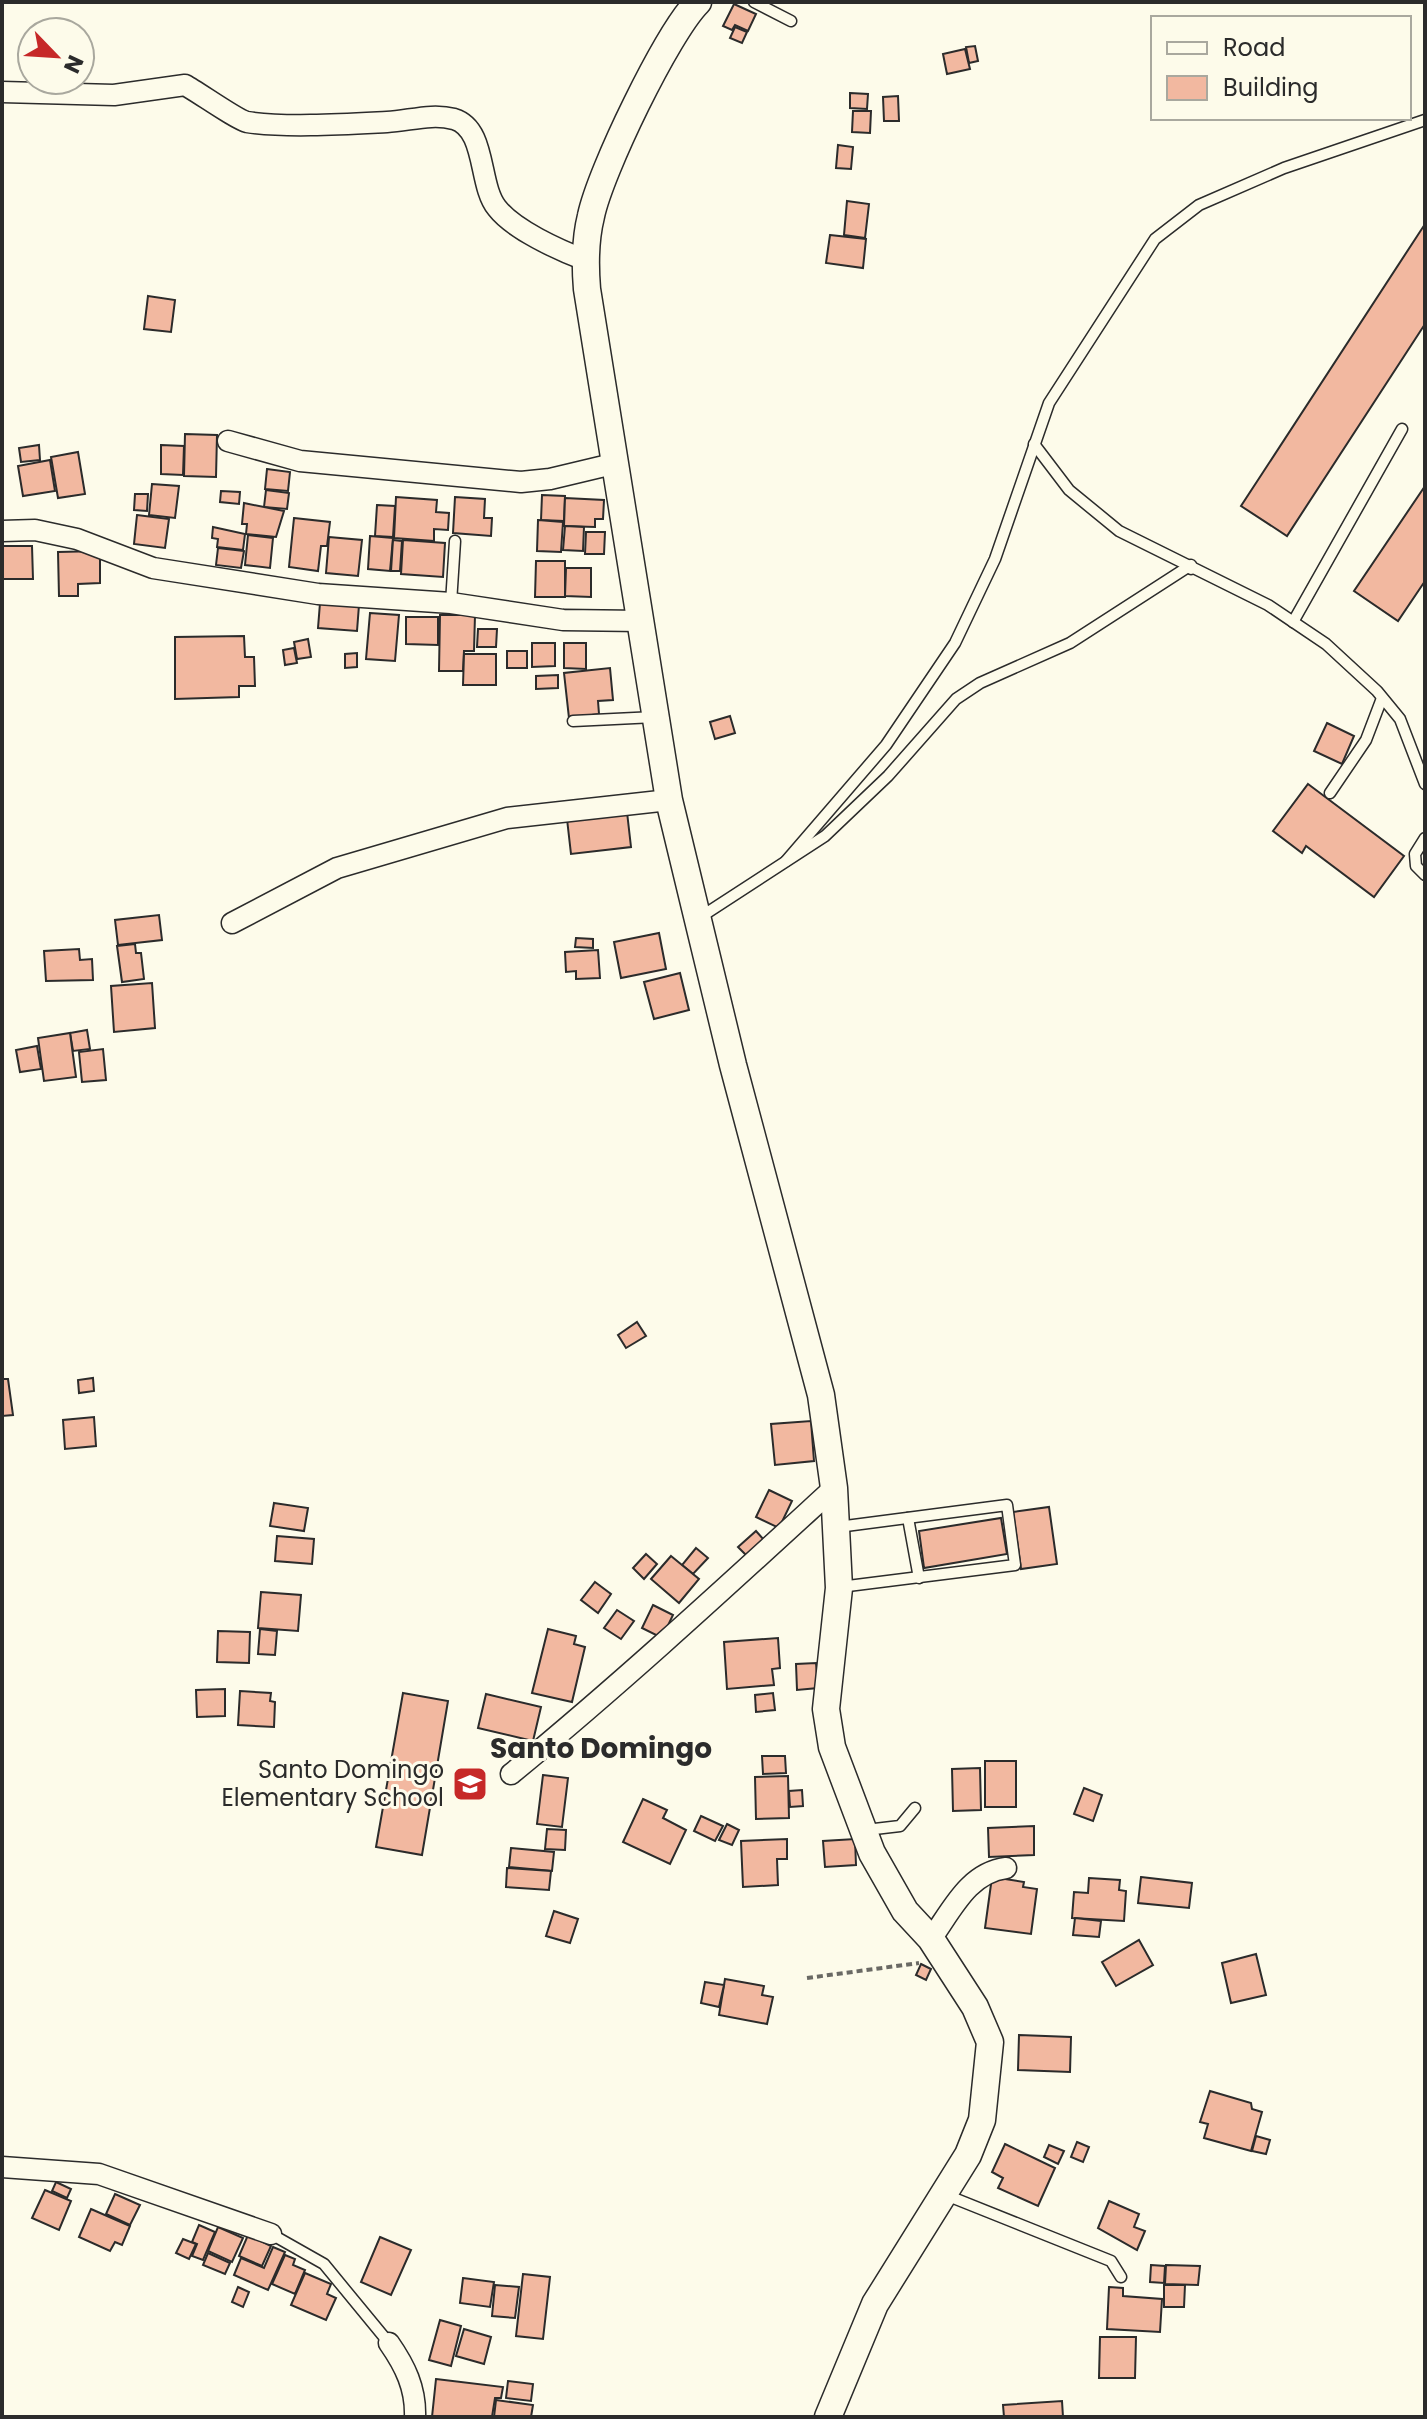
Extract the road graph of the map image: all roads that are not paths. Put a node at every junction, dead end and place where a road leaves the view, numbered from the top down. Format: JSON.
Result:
{"nodes":[{"id":1,"x":698,"y":2,"type":"edge"},
{"id":2,"x":754,"y":2,"type":"edge"},
{"id":3,"x":791,"y":21,"type":"dead end"},
{"id":4,"x":2,"y":92,"type":"edge"},
{"id":5,"x":1425,"y":120,"type":"edge"},
{"id":6,"x":585,"y":260,"type":"junction"},
{"id":7,"x":1402,"y":429,"type":"dead end"},
{"id":8,"x":228,"y":441,"type":"dead end"},
{"id":9,"x":1034,"y":444,"type":"junction"},
{"id":10,"x":617,"y":463,"type":"junction"},
{"id":11,"x":2,"y":531,"type":"edge"},
{"id":12,"x":455,"y":541,"type":"dead end"},
{"id":13,"x":1191,"y":567,"type":"junction"},
{"id":14,"x":451,"y":603,"type":"junction"},
{"id":15,"x":642,"y":621,"type":"junction"},
{"id":16,"x":1293,"y":622,"type":"junction"},
{"id":17,"x":1382,"y":698,"type":"junction"},
{"id":18,"x":655,"y":717,"type":"junction"},
{"id":19,"x":573,"y":721,"type":"dead end"},
{"id":20,"x":1425,"y":784,"type":"edge"},
{"id":21,"x":1330,"y":793,"type":"dead end"},
{"id":22,"x":669,"y":800,"type":"junction"},
{"id":23,"x":1425,"y":838,"type":"edge"},
{"id":24,"x":786,"y":861,"type":"junction"},
{"id":25,"x":1425,"y":875,"type":"edge"},
{"id":26,"x":697,"y":919,"type":"junction"},
{"id":27,"x":232,"y":923,"type":"dead end"},
{"id":28,"x":834,"y":1488,"type":"junction"},
{"id":29,"x":908,"y":1518,"type":"junction"},
{"id":30,"x":836,"y":1528,"type":"junction"},
{"id":31,"x":919,"y":1578,"type":"junction"},
{"id":32,"x":839,"y":1588,"type":"junction"},
{"id":33,"x":511,"y":1774,"type":"dead end"},
{"id":34,"x":915,"y":1808,"type":"dead end"},
{"id":35,"x":866,"y":1830,"type":"junction"},
{"id":36,"x":1006,"y":1868,"type":"dead end"},
{"id":37,"x":938,"y":1949,"type":"junction"},
{"id":38,"x":2,"y":2167,"type":"edge"},
{"id":39,"x":944,"y":2194,"type":"junction"},
{"id":40,"x":271,"y":2234,"type":"joint"},
{"id":41,"x":1121,"y":2277,"type":"dead end"},
{"id":42,"x":389,"y":2343,"type":"joint"},
{"id":43,"x":415,"y":2417,"type":"edge"},
{"id":44,"x":828,"y":2417,"type":"edge"}],
"edges":[{"from":1,"to":6,"type":"street"},
{"from":2,"to":3,"type":"lane"},
{"from":4,"to":6,"type":"street"},
{"from":5,"to":9,"type":"lane"},
{"from":6,"to":10,"type":"street"},
{"from":7,"to":16,"type":"lane"},
{"from":8,"to":10,"type":"street"},
{"from":9,"to":13,"type":"lane"},
{"from":9,"to":24,"type":"lane"},
{"from":10,"to":15,"type":"street"},
{"from":11,"to":14,"type":"street"},
{"from":12,"to":14,"type":"lane"},
{"from":13,"to":16,"type":"lane"},
{"from":13,"to":24,"type":"lane"},
{"from":14,"to":15,"type":"street"},
{"from":15,"to":18,"type":"street"},
{"from":16,"to":17,"type":"lane"},
{"from":17,"to":20,"type":"lane"},
{"from":17,"to":21,"type":"lane"},
{"from":18,"to":19,"type":"lane"},
{"from":18,"to":22,"type":"street"},
{"from":22,"to":26,"type":"street"},
{"from":22,"to":27,"type":"street"},
{"from":23,"to":25,"type":"lane"},
{"from":24,"to":26,"type":"lane"},
{"from":26,"to":28,"type":"street"},
{"from":28,"to":30,"type":"street"},
{"from":28,"to":33,"type":"street"},
{"from":29,"to":30,"type":"lane"},
{"from":29,"to":31,"type":"lane"},
{"from":29,"to":31,"type":"lane"},
{"from":30,"to":32,"type":"street"},
{"from":31,"to":32,"type":"lane"},
{"from":32,"to":35,"type":"street"},
{"from":34,"to":35,"type":"lane"},
{"from":35,"to":37,"type":"street"},
{"from":36,"to":37,"type":"street"},
{"from":37,"to":39,"type":"street"},
{"from":38,"to":40,"type":"street"},
{"from":39,"to":41,"type":"lane"},
{"from":39,"to":44,"type":"street"},
{"from":40,"to":42,"type":"lane"},
{"from":42,"to":43,"type":"street"}]}
